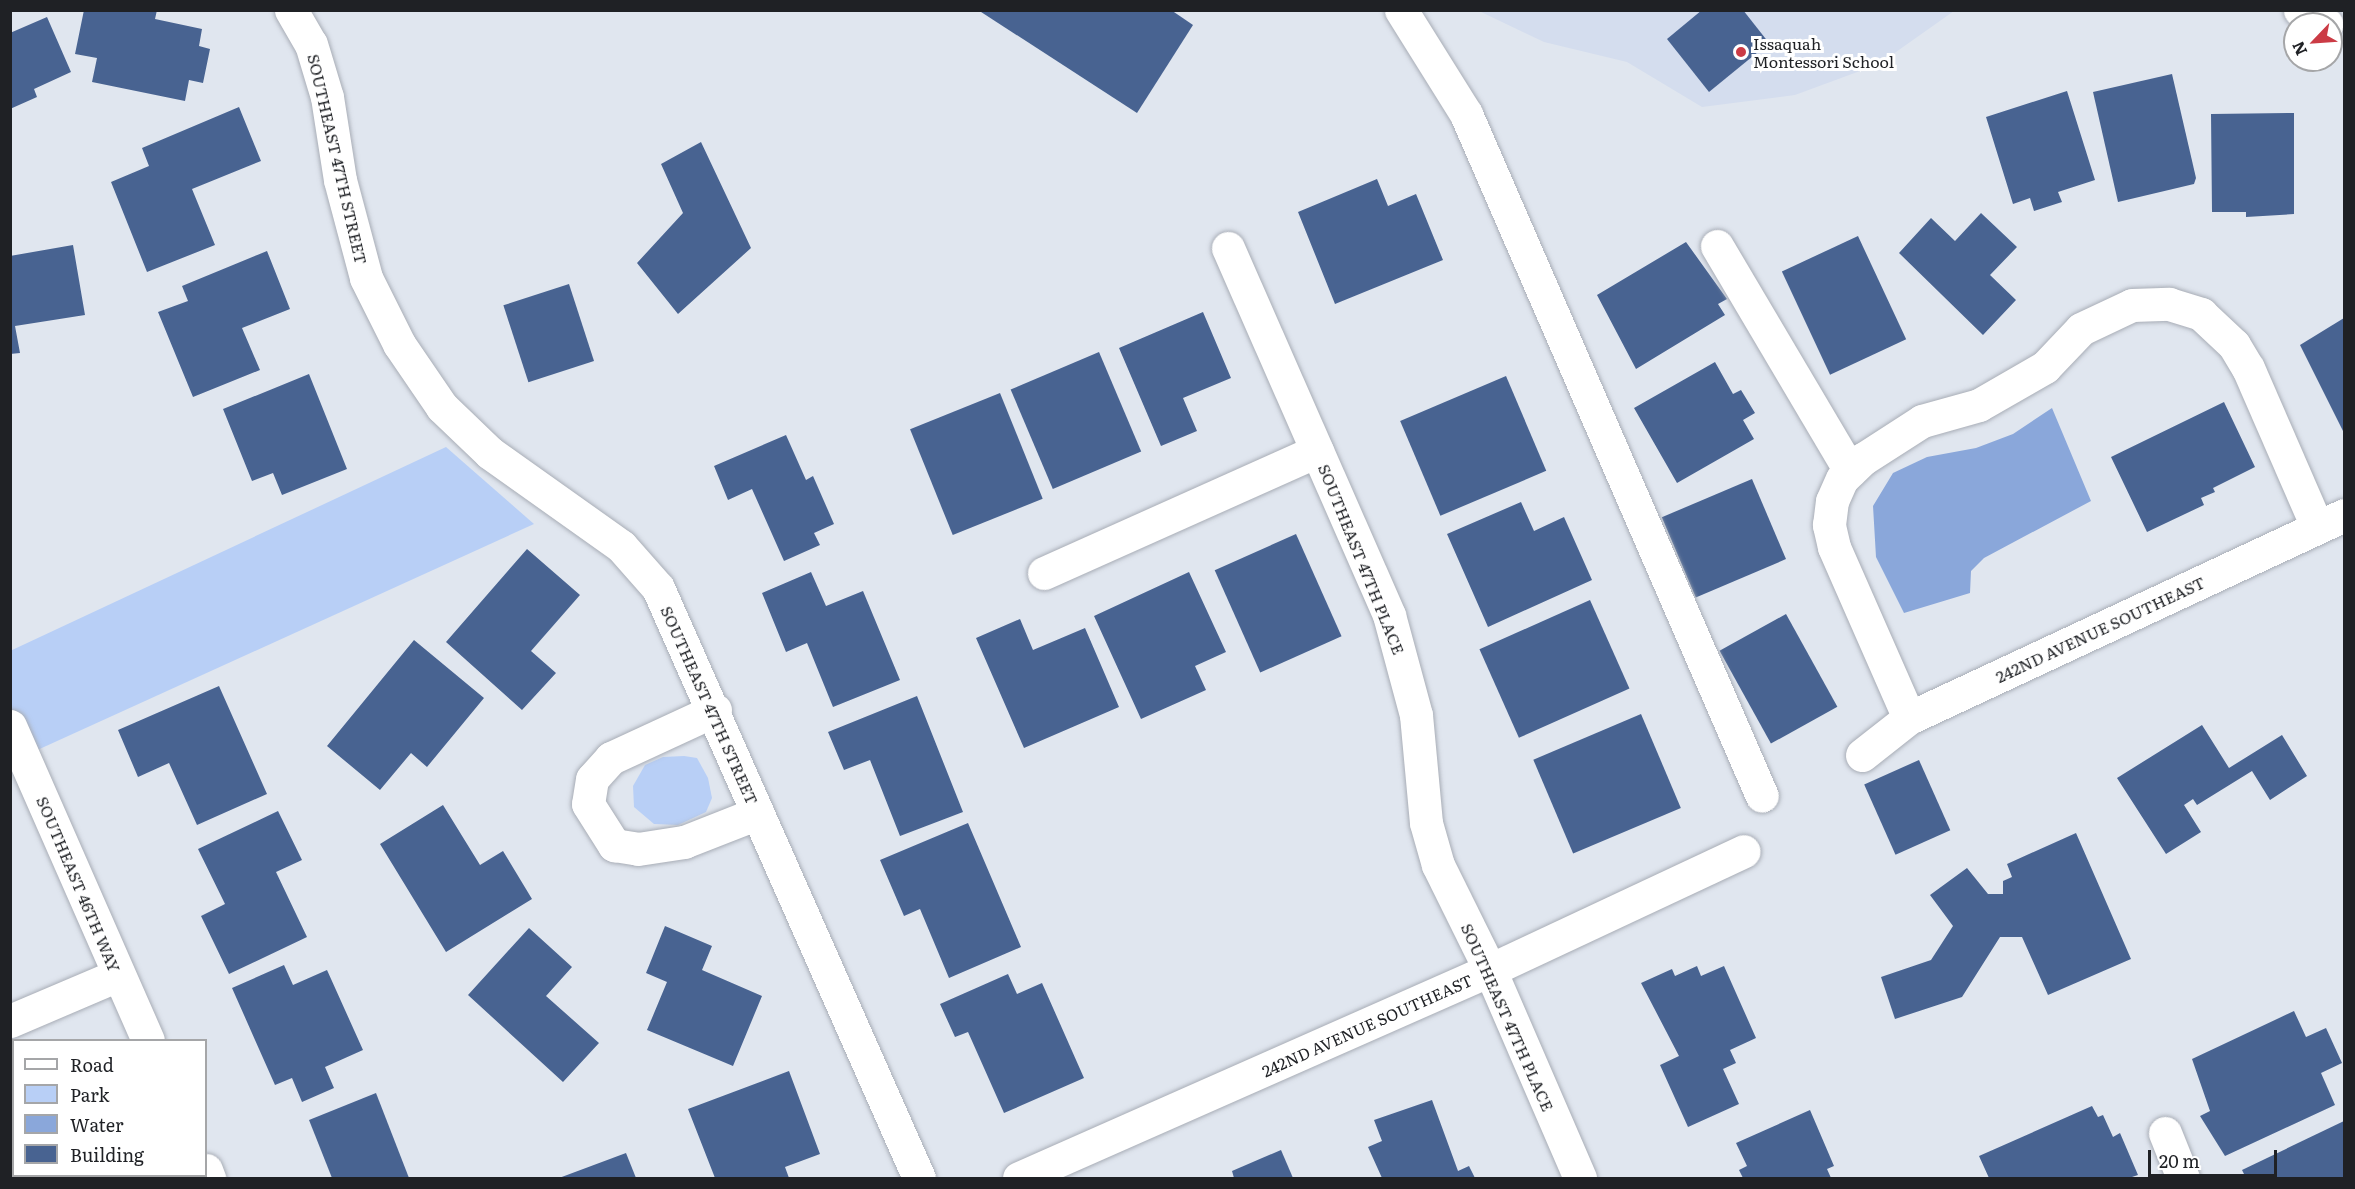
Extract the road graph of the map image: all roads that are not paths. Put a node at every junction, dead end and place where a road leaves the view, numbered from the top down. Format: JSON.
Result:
{"nodes":[{"id":1,"x":291,"y":10,"type":"edge"},
{"id":2,"x":1401,"y":10,"type":"edge"},
{"id":3,"x":1717,"y":246,"type":"dead end"},
{"id":4,"x":1228,"y":248,"type":"dead end"},
{"id":5,"x":1317,"y":451,"type":"junction"},
{"id":6,"x":1850,"y":471,"type":"junction"},
{"id":7,"x":2331,"y":521,"type":"edge"},
{"id":8,"x":1044,"y":573,"type":"dead end"},
{"id":9,"x":715,"y":710,"type":"junction"},
{"id":10,"x":1909,"y":718,"type":"junction"},
{"id":11,"x":10,"y":726,"type":"edge"},
{"id":12,"x":1862,"y":755,"type":"dead end"},
{"id":13,"x":1762,"y":796,"type":"dead end"},
{"id":14,"x":758,"y":813,"type":"junction"},
{"id":15,"x":1744,"y":851,"type":"dead end"},
{"id":16,"x":1490,"y":970,"type":"junction"},
{"id":17,"x":118,"y":975,"type":"junction"},
{"id":18,"x":10,"y":1021,"type":"edge"},
{"id":19,"x":147,"y":1039,"type":"edge"},
{"id":20,"x":2165,"y":1133,"type":"dead end"},
{"id":21,"x":919,"y":1179,"type":"edge"},
{"id":22,"x":1019,"y":1179,"type":"edge"},
{"id":23,"x":1580,"y":1179,"type":"edge"},
{"id":24,"x":2183,"y":1179,"type":"edge"}],
"edges":[{"from":1,"to":9,"type":"street","name":"SOUTHEAST 47TH STREET"},
{"from":2,"to":13,"type":"street"},
{"from":3,"to":6,"type":"street"},
{"from":4,"to":5,"type":"street","name":"SOUTHEAST 47TH PLACE"},
{"from":5,"to":8,"type":"street"},
{"from":5,"to":16,"type":"street","name":"SOUTHEAST 47TH PLACE"},
{"from":6,"to":7,"type":"street"},
{"from":6,"to":10,"type":"street"},
{"from":7,"to":10,"type":"street","name":"242ND AVENUE SOUTHEAST"},
{"from":9,"to":14,"type":"street","name":"SOUTHEAST 47TH STREET"},
{"from":9,"to":14,"type":"street"},
{"from":10,"to":12,"type":"street","name":"242ND AVENUE SOUTHEAST"},
{"from":11,"to":17,"type":"street","name":"SOUTHEAST 46TH WAY"},
{"from":14,"to":21,"type":"street","name":"SOUTHEAST 47TH STREET"},
{"from":15,"to":16,"type":"street","name":"242ND AVENUE SOUTHEAST"},
{"from":16,"to":22,"type":"street","name":"242ND AVENUE SOUTHEAST"},
{"from":16,"to":23,"type":"street","name":"SOUTHEAST 47TH PLACE"},
{"from":17,"to":18,"type":"street"},
{"from":17,"to":19,"type":"street","name":"SOUTHEAST 46TH WAY"},
{"from":20,"to":24,"type":"street"}]}
